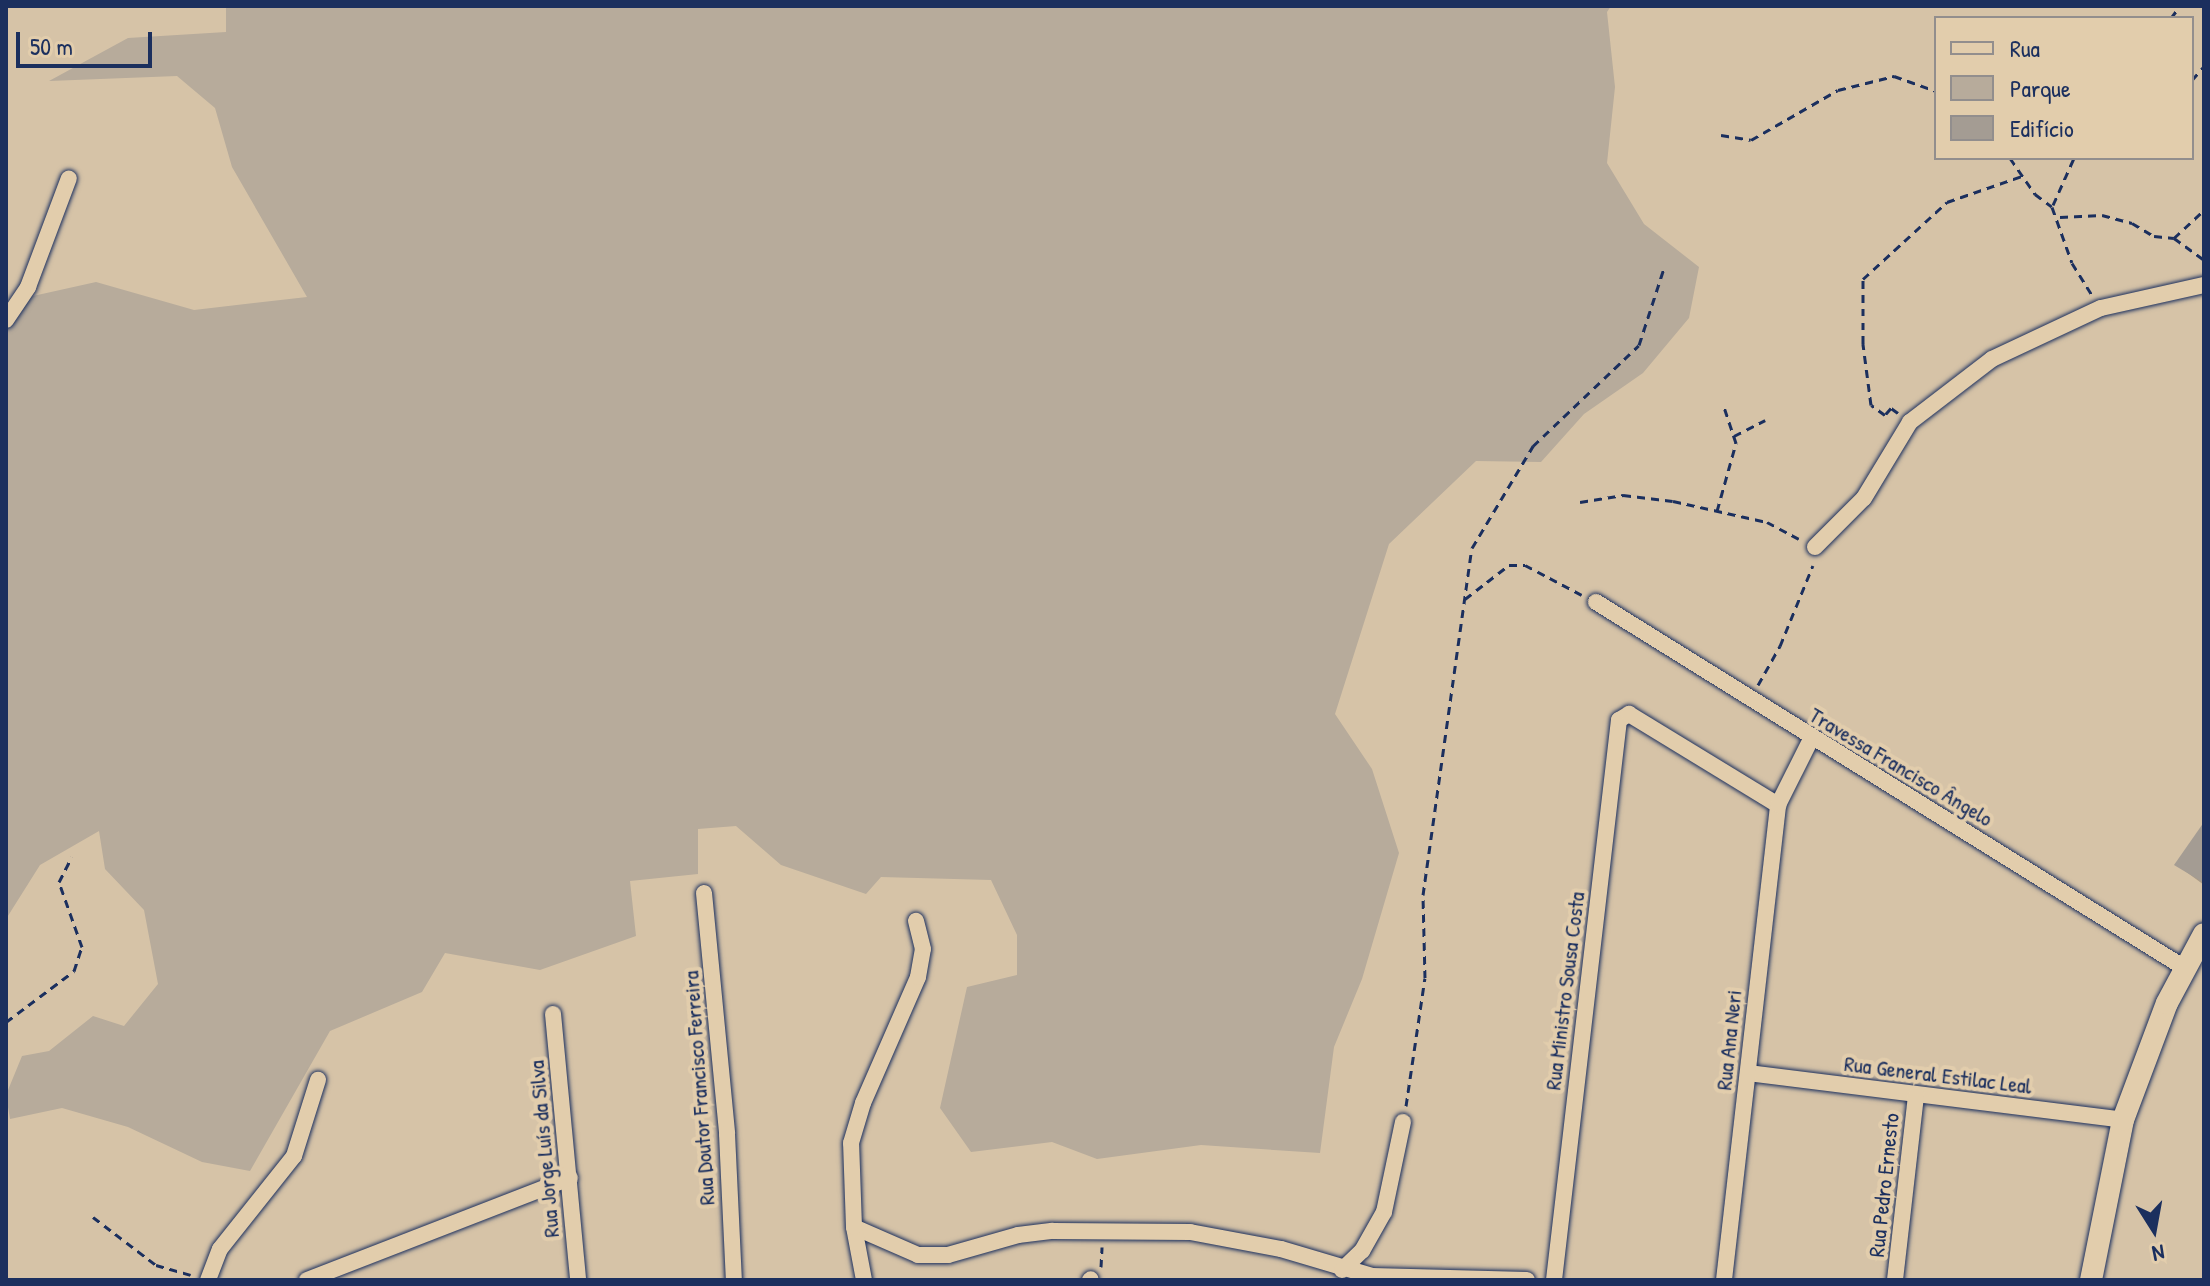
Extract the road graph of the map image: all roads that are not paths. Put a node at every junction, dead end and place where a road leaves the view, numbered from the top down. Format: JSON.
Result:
{"nodes":[{"id":1,"x":69,"y":178,"type":"dead end"},
{"id":2,"x":2204,"y":285,"type":"edge"},
{"id":3,"x":6,"y":320,"type":"edge"},
{"id":4,"x":1815,"y":547,"type":"road end"},
{"id":5,"x":1596,"y":602,"type":"road end"},
{"id":6,"x":1811,"y":739,"type":"junction"},
{"id":7,"x":1778,"y":805,"type":"junction"},
{"id":8,"x":704,"y":893,"type":"dead end"},
{"id":9,"x":916,"y":921,"type":"dead end"},
{"id":10,"x":2204,"y":934,"type":"edge"},
{"id":11,"x":2183,"y":967,"type":"junction"},
{"id":12,"x":553,"y":1014,"type":"dead end"},
{"id":13,"x":1748,"y":1073,"type":"junction"},
{"id":14,"x":318,"y":1080,"type":"dead end"},
{"id":15,"x":1916,"y":1095,"type":"junction"},
{"id":16,"x":2123,"y":1120,"type":"junction"},
{"id":17,"x":1403,"y":1122,"type":"road end"},
{"id":18,"x":570,"y":1178,"type":"junction"},
{"id":19,"x":854,"y":1227,"type":"junction"},
{"id":20,"x":1342,"y":1270,"type":"junction"},
{"id":21,"x":207,"y":1278,"type":"edge"},
{"id":22,"x":307,"y":1280,"type":"edge"},
{"id":23,"x":578,"y":1280,"type":"edge"},
{"id":24,"x":734,"y":1280,"type":"edge"},
{"id":25,"x":864,"y":1280,"type":"edge"},
{"id":26,"x":1527,"y":1280,"type":"edge"},
{"id":27,"x":1554,"y":1280,"type":"edge"},
{"id":28,"x":1724,"y":1280,"type":"edge"},
{"id":29,"x":1895,"y":1280,"type":"edge"},
{"id":30,"x":2091,"y":1280,"type":"edge"}],
"edges":[{"from":1,"to":3,"type":"street"},
{"from":2,"to":4,"type":"street"},
{"from":5,"to":6,"type":"street","name":"Travessa Francisco Ângelo"},
{"from":6,"to":7,"type":"street","name":"Rua Ana Neri"},
{"from":6,"to":11,"type":"street","name":"Travessa Francisco Ângelo"},
{"from":7,"to":13,"type":"street","name":"Rua Ana Neri"},
{"from":7,"to":27,"type":"street","name":"Rua Ministro Sousa Costa"},
{"from":8,"to":24,"type":"street","name":"Rua Doutor Francisco Ferreira"},
{"from":9,"to":19,"type":"street"},
{"from":10,"to":11,"type":"main road"},
{"from":11,"to":16,"type":"main road"},
{"from":12,"to":18,"type":"street","name":"Rua Jorge Luís da Silva"},
{"from":13,"to":15,"type":"street","name":"Rua General Estilac Leal"},
{"from":13,"to":28,"type":"street","name":"Rua Ana Neri"},
{"from":14,"to":21,"type":"street"},
{"from":15,"to":16,"type":"street","name":"Rua General Estilac Leal"},
{"from":15,"to":29,"type":"street","name":"Rua Pedro Ernesto"},
{"from":16,"to":30,"type":"main road"},
{"from":17,"to":20,"type":"street"},
{"from":18,"to":22,"type":"street"},
{"from":18,"to":23,"type":"street","name":"Rua Jorge Luís da Silva"},
{"from":19,"to":20,"type":"street"},
{"from":19,"to":25,"type":"street"},
{"from":20,"to":26,"type":"street"}]}
